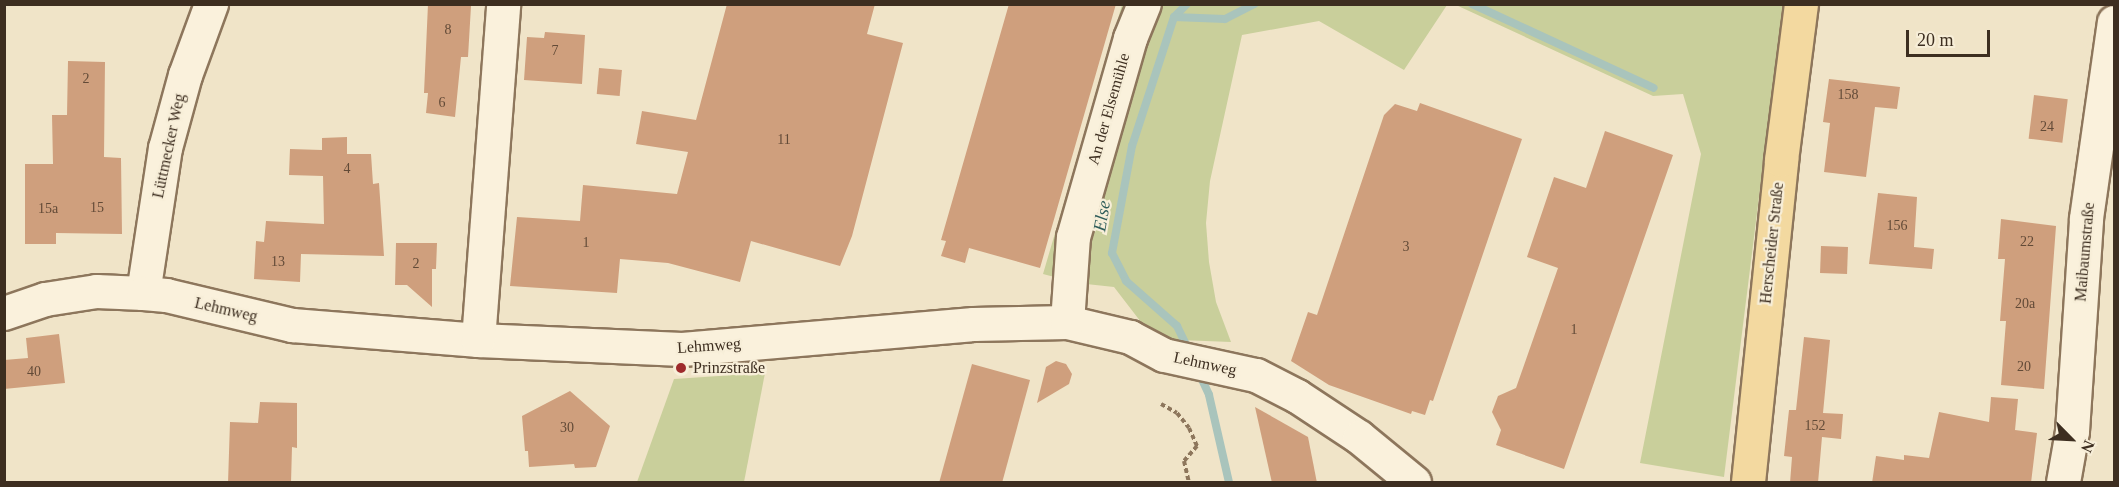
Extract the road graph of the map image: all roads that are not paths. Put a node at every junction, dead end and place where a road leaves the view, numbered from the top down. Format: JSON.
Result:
{"nodes":[{"id":1,"x":211,"y":4,"type":"edge"},
{"id":2,"x":503,"y":4,"type":"edge"},
{"id":3,"x":1144,"y":4,"type":"edge"},
{"id":4,"x":1801,"y":4,"type":"edge"},
{"id":5,"x":2115,"y":22,"type":"edge"},
{"id":6,"x":154,"y":294,"type":"junction"},
{"id":7,"x":4,"y":313,"type":"edge"},
{"id":8,"x":1067,"y":322,"type":"junction"},
{"id":9,"x":478,"y":340,"type":"junction"},
{"id":10,"x":1414,"y":483,"type":"edge"},
{"id":11,"x":1748,"y":483,"type":"edge"},
{"id":12,"x":2063,"y":483,"type":"edge"}],
"edges":[{"from":1,"to":6,"type":"street","name":"Lüttmecker Weg"},
{"from":2,"to":9,"type":"street"},
{"from":3,"to":8,"type":"street","name":"An der Elsemühle"},
{"from":4,"to":11,"type":"main road","name":"Herscheider Straße"},
{"from":5,"to":12,"type":"street","name":"Maibaumstraße"},
{"from":6,"to":7,"type":"street","name":"Lehmweg"},
{"from":6,"to":9,"type":"street","name":"Lehmweg"},
{"from":8,"to":9,"type":"street","name":"Lehmweg"},
{"from":8,"to":10,"type":"street","name":"Lehmweg"}]}
